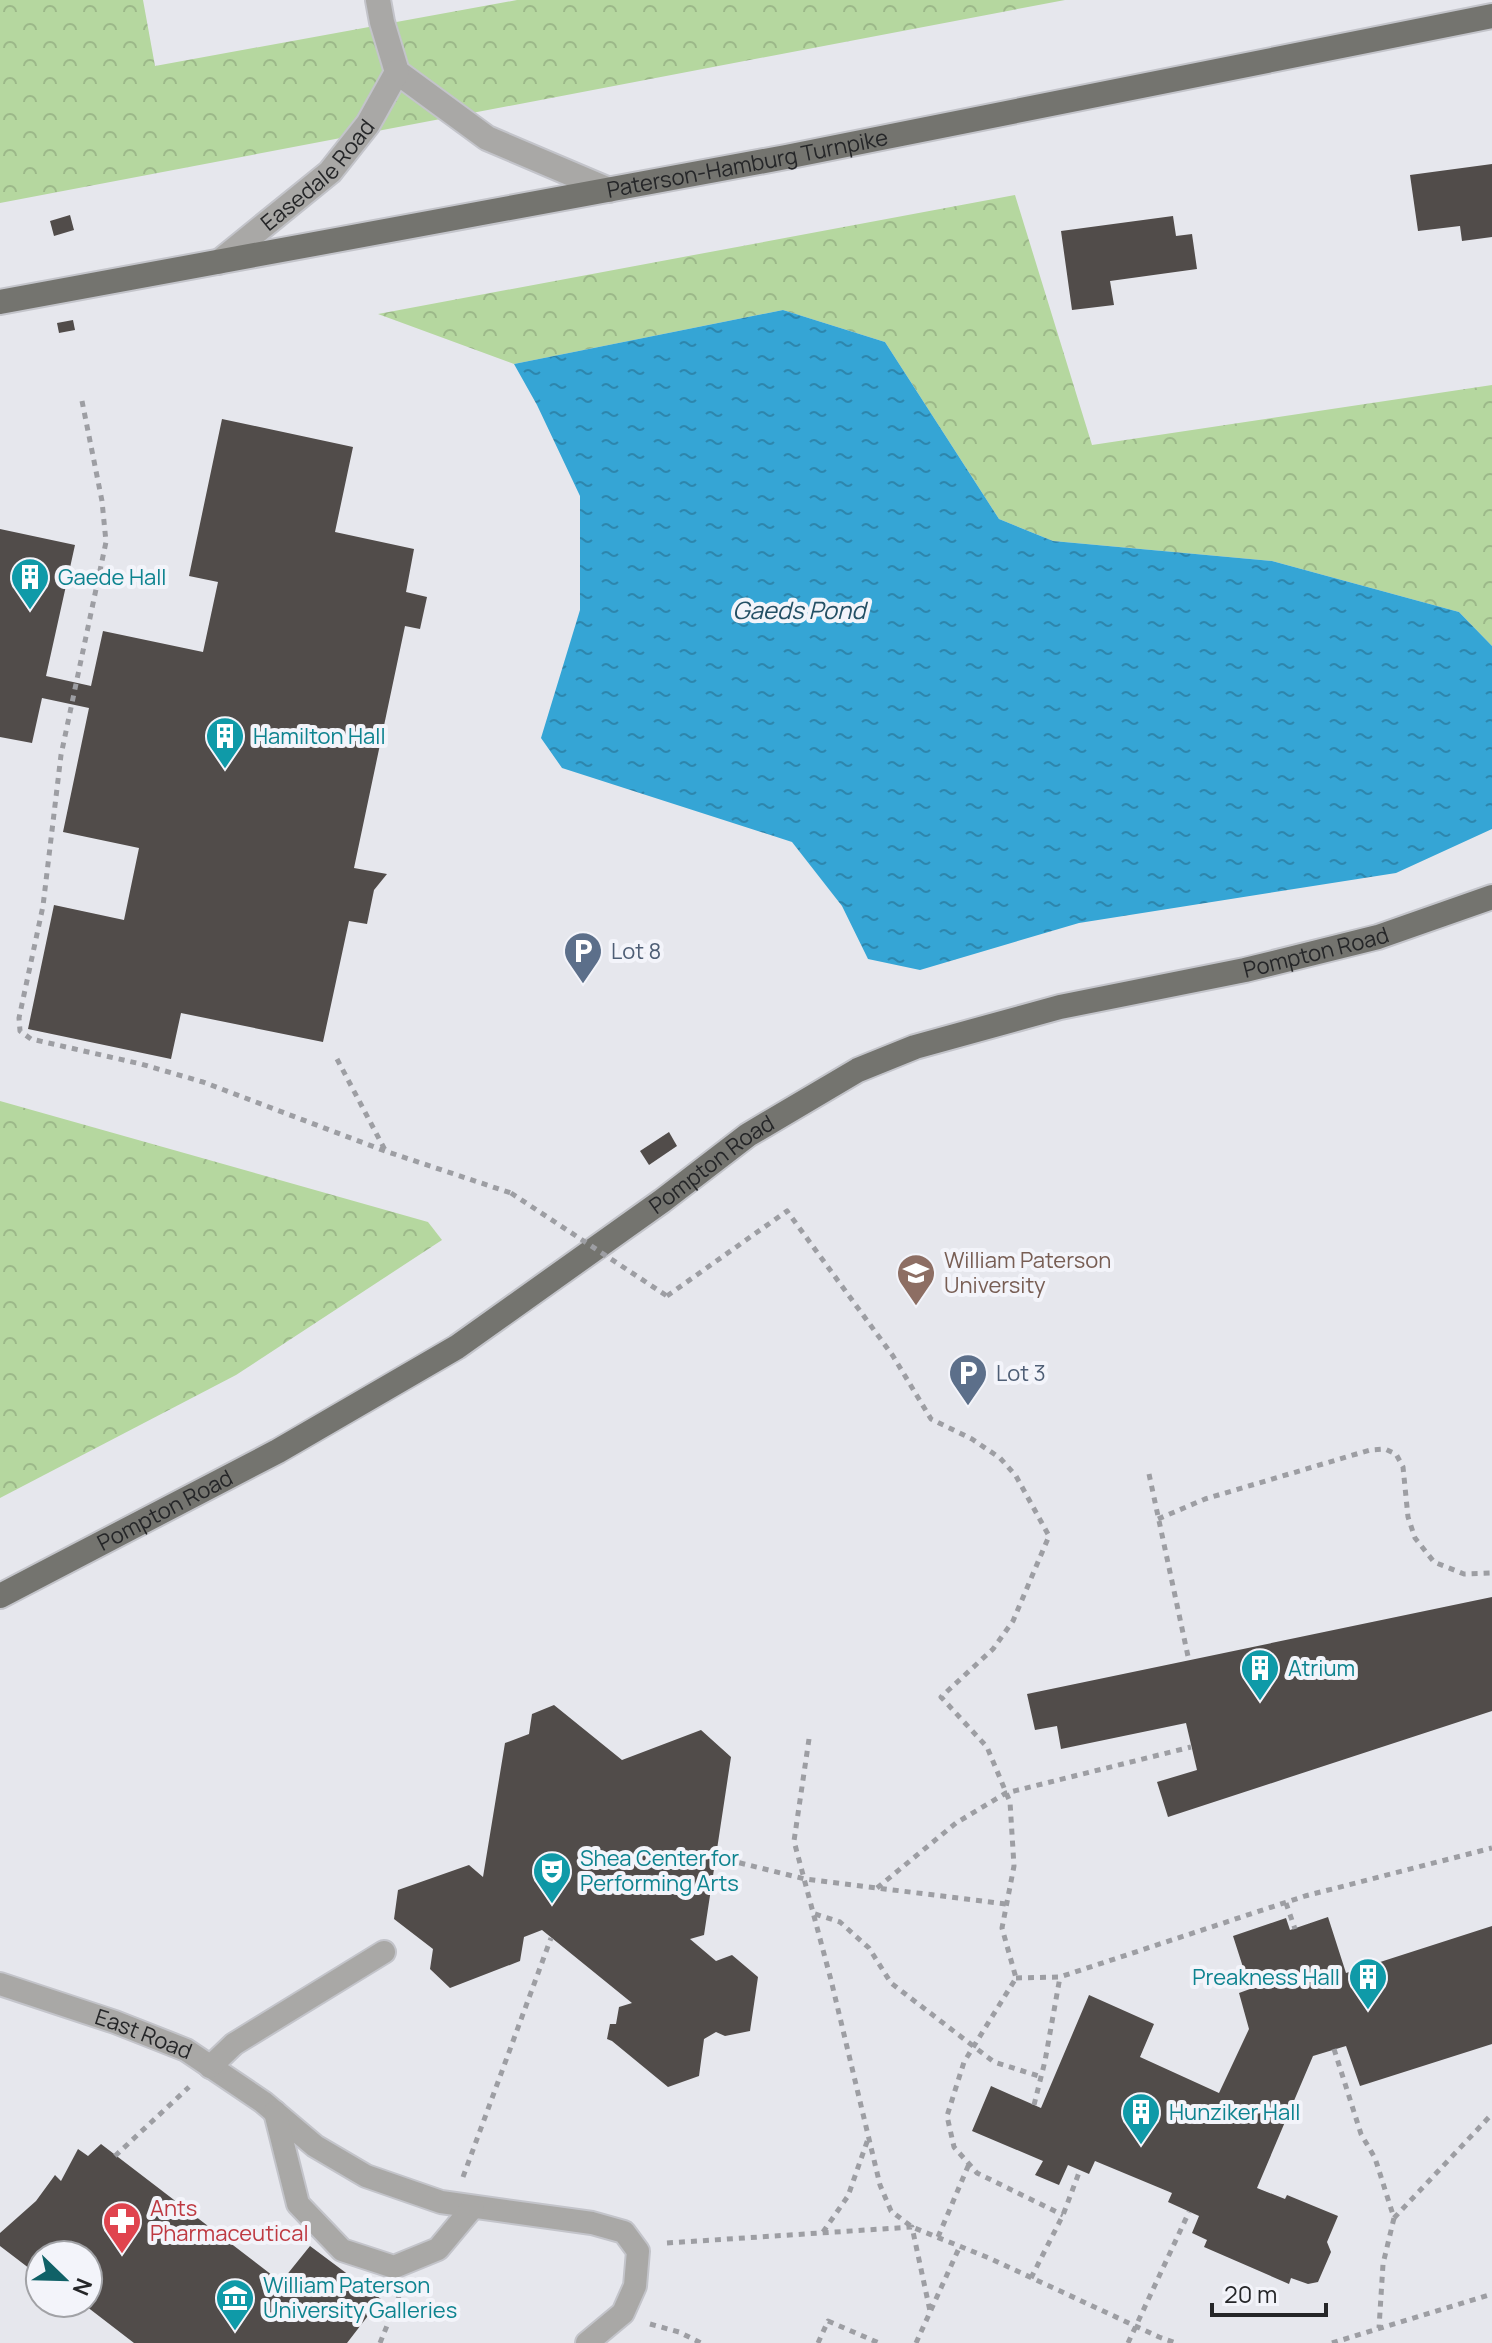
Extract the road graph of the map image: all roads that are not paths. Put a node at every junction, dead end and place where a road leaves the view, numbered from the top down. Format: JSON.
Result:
{"nodes":[{"id":1,"x":378,"y":0,"type":"edge"},
{"id":2,"x":1492,"y":16,"type":"edge"},
{"id":3,"x":397,"y":72,"type":"junction"},
{"id":4,"x":609,"y":190,"type":"junction"},
{"id":5,"x":219,"y":262,"type":"junction"},
{"id":6,"x":0,"y":302,"type":"edge"},
{"id":7,"x":1492,"y":897,"type":"edge"},
{"id":8,"x":0,"y":1596,"type":"edge"},
{"id":9,"x":384,"y":1952,"type":"dead end"},
{"id":10,"x":0,"y":1984,"type":"edge"},
{"id":11,"x":210,"y":2067,"type":"junction"},
{"id":12,"x":275,"y":2112,"type":"junction"},
{"id":13,"x":463,"y":2206,"type":"junction"},
{"id":14,"x":587,"y":2343,"type":"edge"}],
"edges":[{"from":1,"to":3,"type":"street"},
{"from":2,"to":4,"type":"main road","name":"Paterson-Hamburg Turnpike"},
{"from":3,"to":4,"type":"street"},
{"from":3,"to":5,"type":"street","name":"Easedale Road"},
{"from":4,"to":5,"type":"main road","name":"Paterson-Hamburg Turnpike"},
{"from":5,"to":6,"type":"main road","name":"Paterson-Hamburg Turnpike"},
{"from":7,"to":8,"type":"main road","name":"Pompton Road"},
{"from":9,"to":11,"type":"lane"},
{"from":10,"to":11,"type":"lane","name":"East Road"},
{"from":11,"to":12,"type":"lane","name":"East Road"},
{"from":12,"to":13,"type":"lane","name":"East Road"},
{"from":12,"to":13,"type":"lane"},
{"from":13,"to":14,"type":"lane","name":"East Road"}]}
